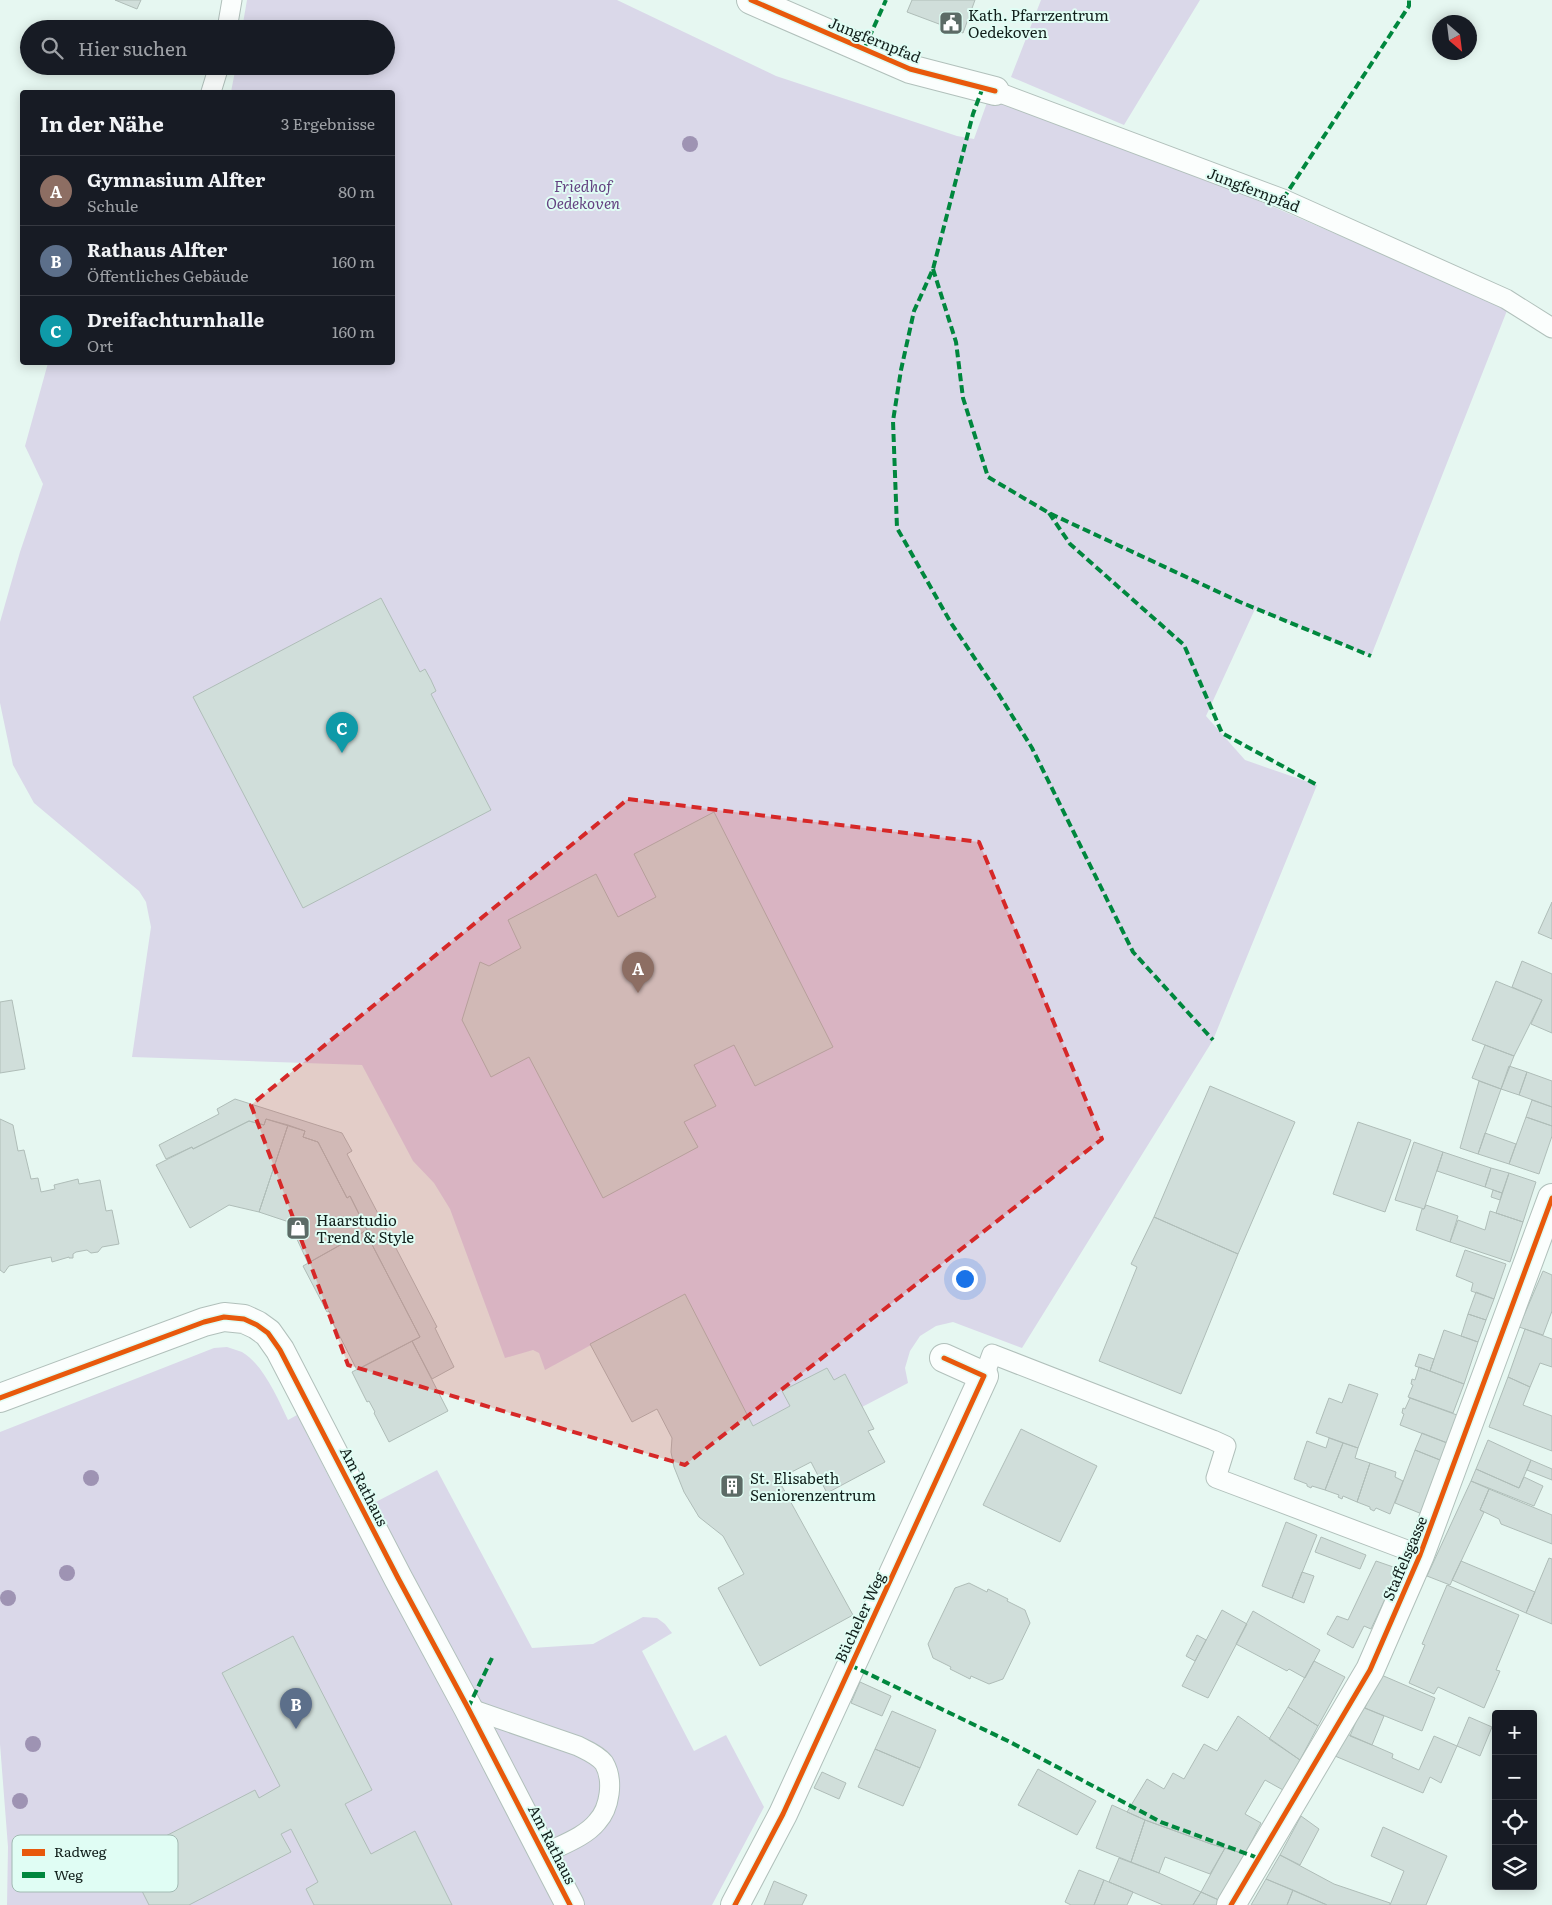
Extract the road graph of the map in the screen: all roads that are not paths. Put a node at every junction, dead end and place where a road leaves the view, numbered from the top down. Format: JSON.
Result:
{"nodes":[{"id":1,"x":232,"y":0,"type":"edge"},
{"id":2,"x":751,"y":0,"type":"edge"},
{"id":3,"x":229,"y":20,"type":"edge"},
{"id":4,"x":216,"y":75,"type":"edge"},
{"id":5,"x":212,"y":90,"type":"edge"},
{"id":6,"x":995,"y":91,"type":"joint"},
{"id":7,"x":1552,"y":328,"type":"edge"},
{"id":8,"x":1552,"y":1198,"type":"edge"},
{"id":9,"x":944,"y":1358,"type":"dead end"},
{"id":10,"x":984,"y":1376,"type":"junction"},
{"id":11,"x":0,"y":1398,"type":"edge"},
{"id":12,"x":1226,"y":1446,"type":"joint"},
{"id":13,"x":1420,"y":1556,"type":"junction"},
{"id":14,"x":468,"y":1708,"type":"junction"},
{"id":15,"x":544,"y":1854,"type":"junction"},
{"id":16,"x":570,"y":1905,"type":"edge"},
{"id":17,"x":735,"y":1905,"type":"edge"},
{"id":18,"x":1231,"y":1905,"type":"edge"}],
"edges":[{"from":1,"to":3,"type":"lane"},
{"from":2,"to":6,"type":"street","name":"Jungfernpfad"},
{"from":4,"to":5,"type":"lane"},
{"from":6,"to":7,"type":"lane","name":"Jungfernpfad"},
{"from":8,"to":13,"type":"street","name":"Staffelsgasse"},
{"from":9,"to":10,"type":"street"},
{"from":10,"to":12,"type":"lane","name":"Bücheler Weg"},
{"from":10,"to":17,"type":"street","name":"Bücheler Weg"},
{"from":11,"to":14,"type":"street","name":"Am Rathaus"},
{"from":12,"to":13,"type":"lane","name":"Staffelsgasse"},
{"from":13,"to":18,"type":"street","name":"Staffelsgasse"},
{"from":14,"to":15,"type":"street","name":"Am Rathaus"},
{"from":14,"to":15,"type":"lane","name":"Am Rathaus"},
{"from":15,"to":16,"type":"street","name":"Am Rathaus"}]}
